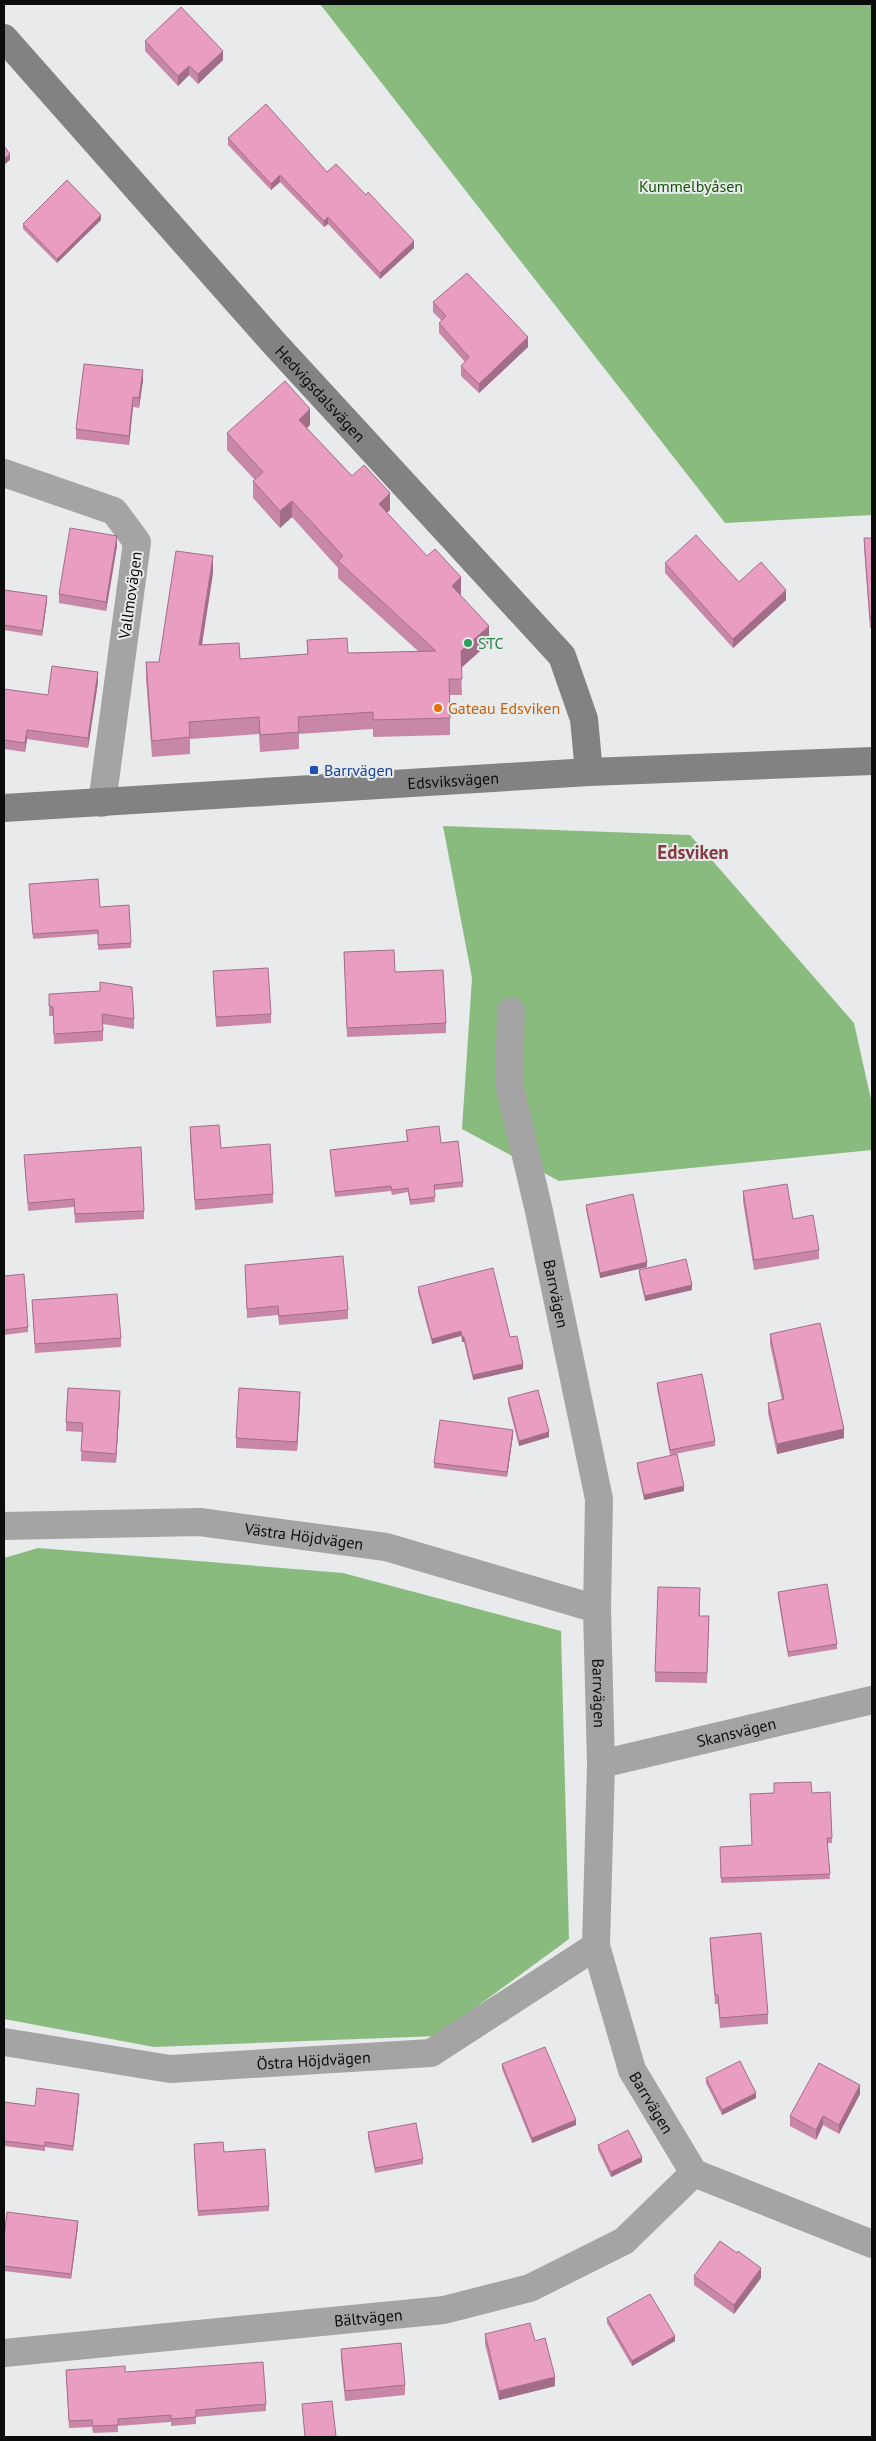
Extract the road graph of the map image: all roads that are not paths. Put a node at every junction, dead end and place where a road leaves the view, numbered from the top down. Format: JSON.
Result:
{"nodes":[{"id":1,"x":4,"y":38,"type":"edge"},
{"id":2,"x":4,"y":473,"type":"edge"},
{"id":3,"x":872,"y":760,"type":"edge"},
{"id":4,"x":590,"y":772,"type":"junction"},
{"id":5,"x":102,"y":803,"type":"junction"},
{"id":6,"x":4,"y":808,"type":"edge"},
{"id":7,"x":511,"y":1011,"type":"dead end"},
{"id":8,"x":4,"y":1526,"type":"edge"},
{"id":9,"x":597,"y":1609,"type":"junction"},
{"id":10,"x":872,"y":1700,"type":"edge"},
{"id":11,"x":601,"y":1764,"type":"junction"},
{"id":12,"x":596,"y":1946,"type":"junction"},
{"id":13,"x":4,"y":2042,"type":"edge"},
{"id":14,"x":694,"y":2173,"type":"junction"},
{"id":15,"x":872,"y":2244,"type":"edge"},
{"id":16,"x":4,"y":2352,"type":"edge"}],
"edges":[{"from":1,"to":4,"type":"street","name":"Hedvigsdalsvägen"},
{"from":2,"to":5,"type":"street","name":"Vallmovägen"},
{"from":3,"to":4,"type":"street","name":"Edsviksvägen"},
{"from":4,"to":5,"type":"street","name":"Edsviksvägen"},
{"from":5,"to":6,"type":"street","name":"Edsviksvägen"},
{"from":7,"to":9,"type":"street","name":"Barrvägen"},
{"from":8,"to":9,"type":"street","name":"Västra Höjdvägen"},
{"from":9,"to":11,"type":"street","name":"Barrvägen"},
{"from":10,"to":11,"type":"street","name":"Skansvägen"},
{"from":11,"to":12,"type":"street","name":"Barrvägen"},
{"from":12,"to":13,"type":"street","name":"Östra Höjdvägen"},
{"from":12,"to":14,"type":"street","name":"Barrvägen"},
{"from":14,"to":15,"type":"street"},
{"from":14,"to":16,"type":"street","name":"Bältvägen"}]}
